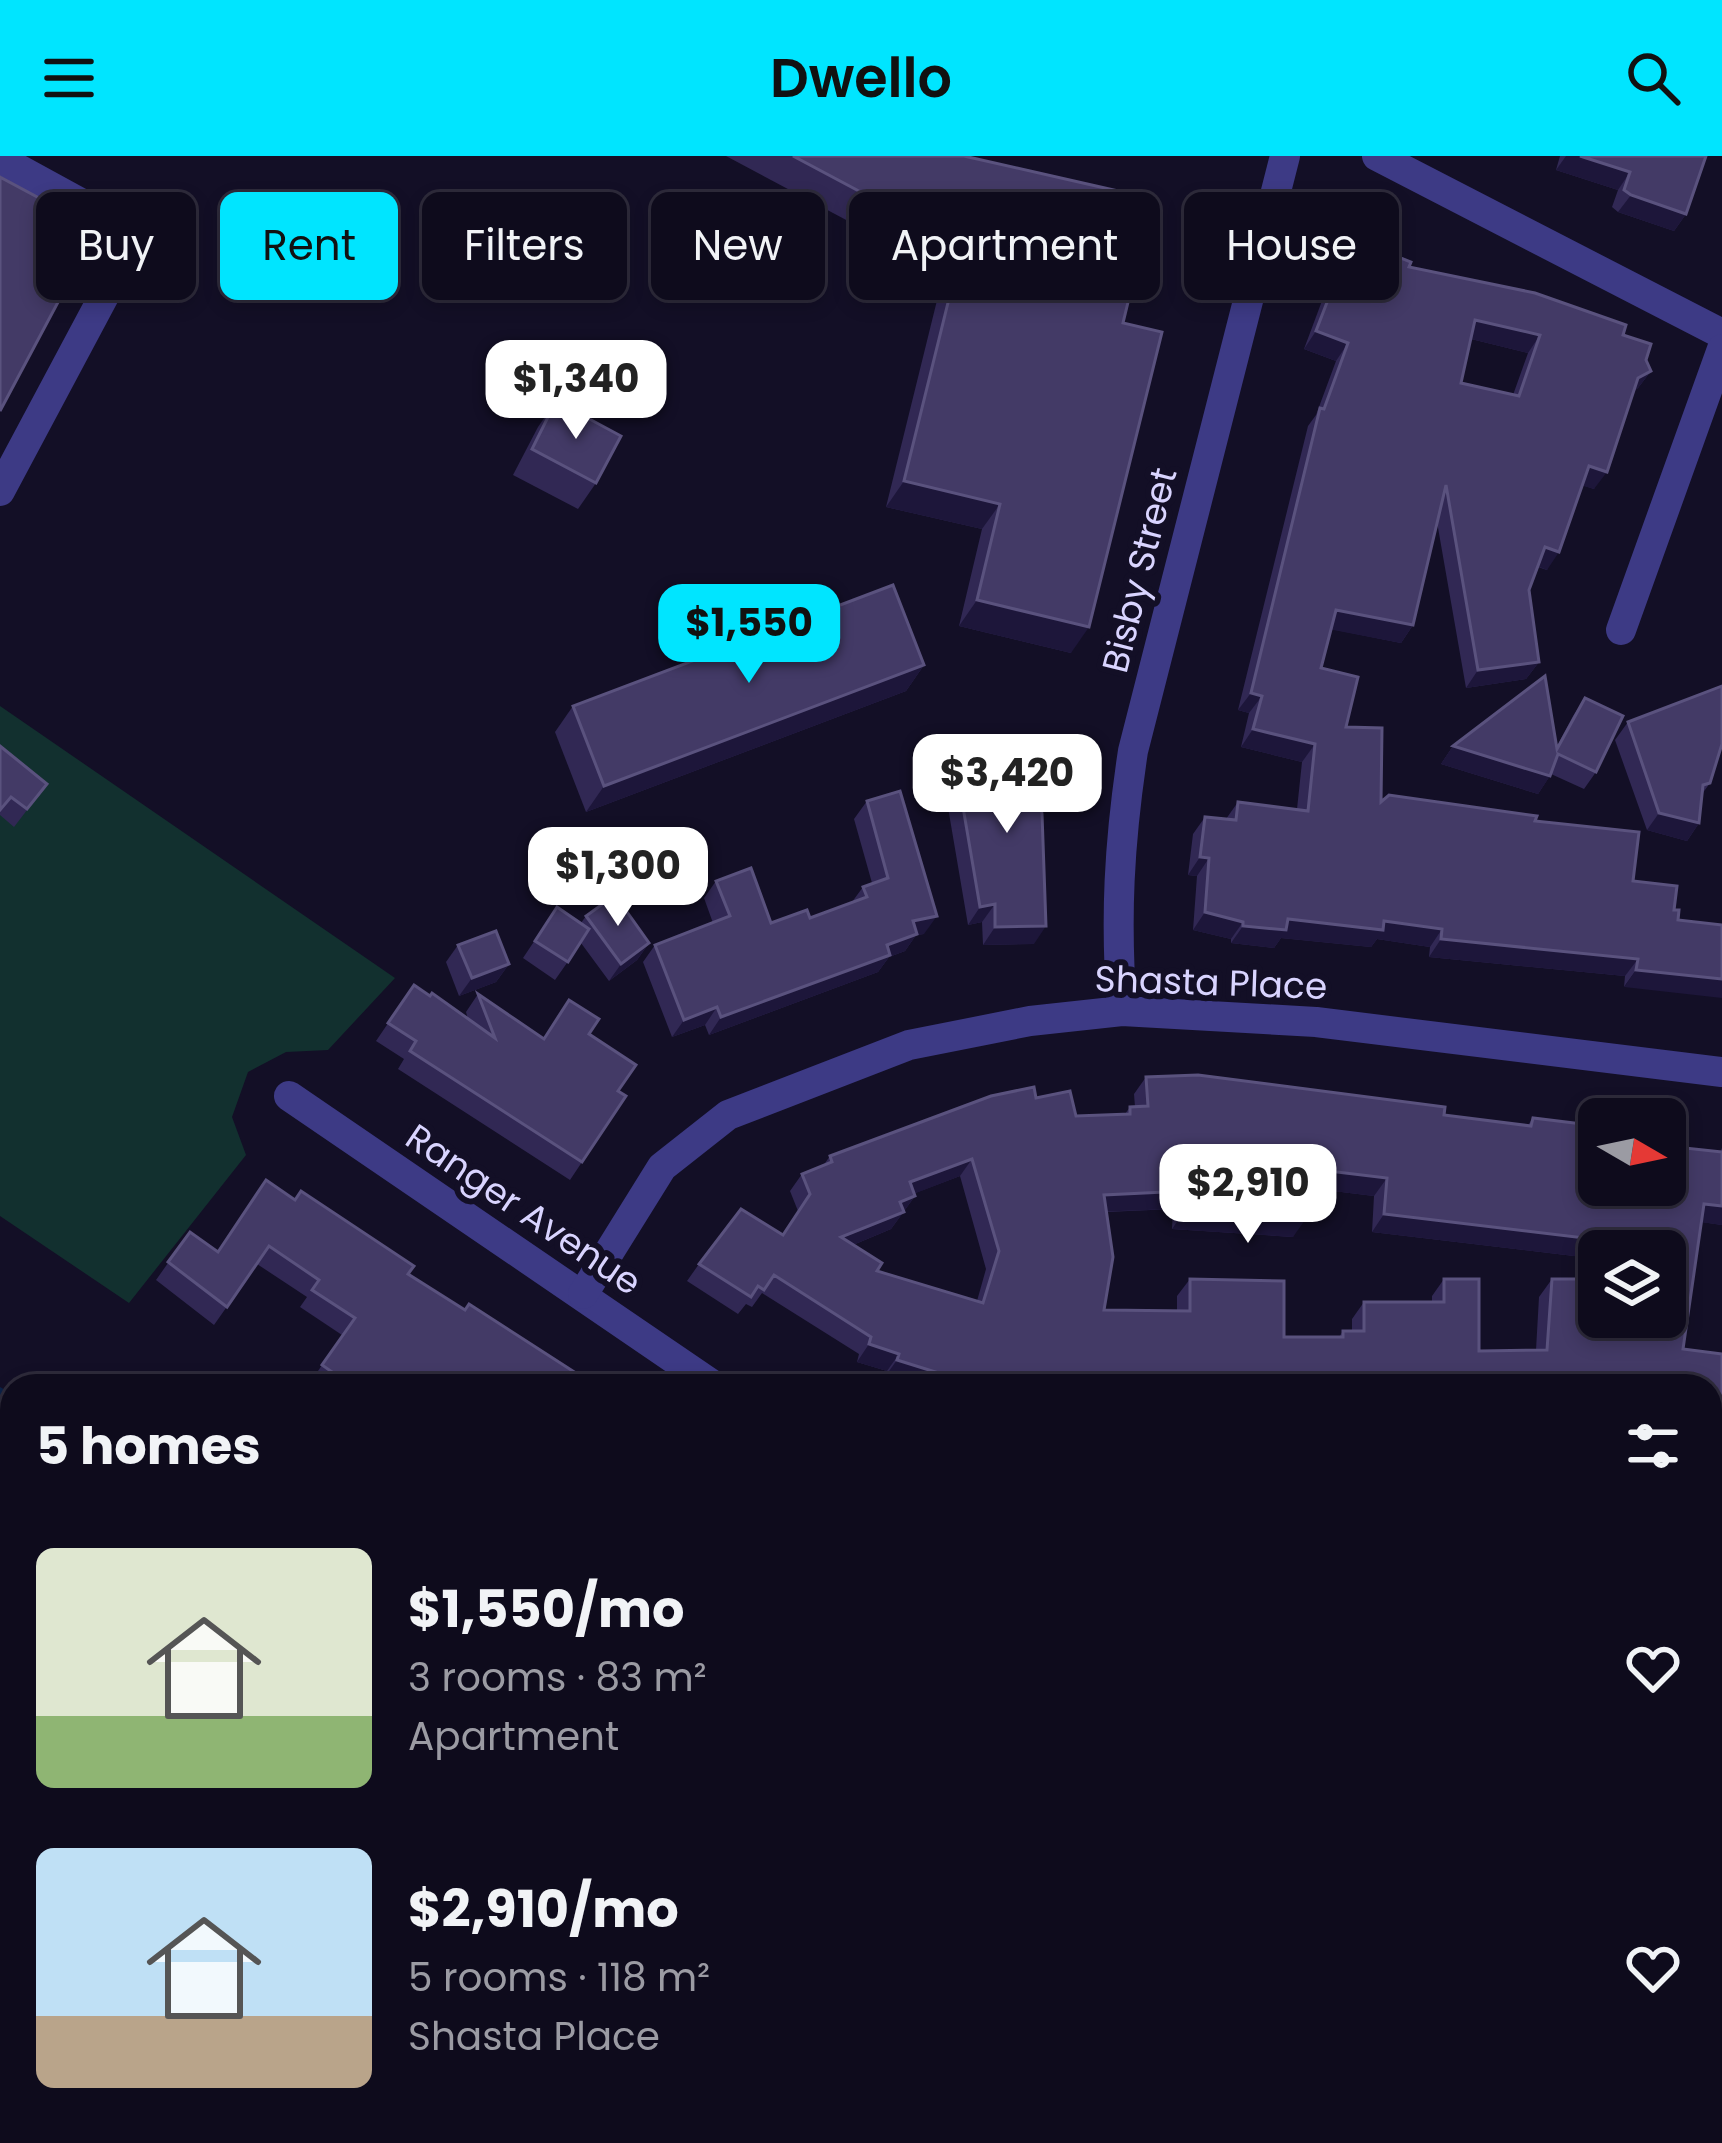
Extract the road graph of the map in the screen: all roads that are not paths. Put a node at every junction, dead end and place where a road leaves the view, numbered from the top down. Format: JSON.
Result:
{"nodes":[{"id":1,"x":1285,"y":156,"type":"edge"},
{"id":2,"x":1377,"y":156,"type":"edge"},
{"id":3,"x":0,"y":159,"type":"edge"},
{"id":4,"x":1722,"y":334,"type":"edge"},
{"id":5,"x":1722,"y":349,"type":"edge"},
{"id":6,"x":0,"y":491,"type":"edge"},
{"id":7,"x":1621,"y":631,"type":"dead end"},
{"id":8,"x":1122,"y":1011,"type":"junction"},
{"id":9,"x":1722,"y":1072,"type":"edge"},
{"id":10,"x":289,"y":1096,"type":"dead end"},
{"id":11,"x":583,"y":1294,"type":"junction"},
{"id":12,"x":697,"y":1374,"type":"edge"}],
"edges":[{"from":1,"to":8,"type":"street","name":"Bisby Street"},
{"from":2,"to":4,"type":"street"},
{"from":3,"to":6,"type":"street"},
{"from":5,"to":7,"type":"street"},
{"from":8,"to":9,"type":"street","name":"Shasta Place"},
{"from":8,"to":11,"type":"street","name":"Shasta Place"},
{"from":10,"to":11,"type":"street","name":"Ranger Avenue"},
{"from":11,"to":12,"type":"street","name":"Ranger Avenue"}]}
